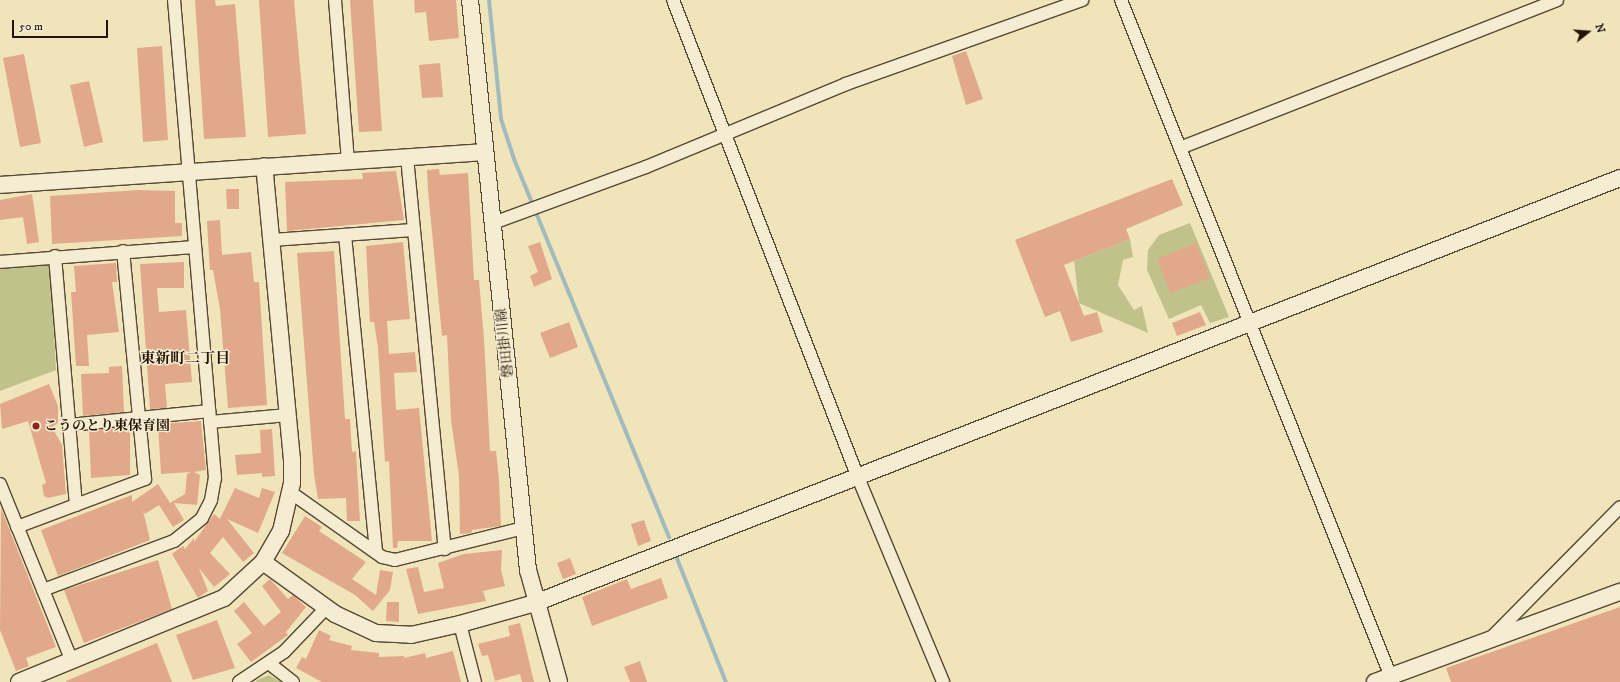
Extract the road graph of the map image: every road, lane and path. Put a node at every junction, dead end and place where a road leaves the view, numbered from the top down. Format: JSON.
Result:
{"nodes":[{"id":1,"x":174,"y":0,"type":"edge"},
{"id":2,"x":335,"y":0,"type":"edge"},
{"id":3,"x":470,"y":0,"type":"edge"},
{"id":4,"x":673,"y":0,"type":"edge"},
{"id":5,"x":1082,"y":0,"type":"edge"},
{"id":6,"x":1121,"y":0,"type":"edge"},
{"id":7,"x":1557,"y":0,"type":"edge"},
{"id":8,"x":723,"y":134,"type":"junction"},
{"id":9,"x":1180,"y":148,"type":"junction"},
{"id":10,"x":485,"y":152,"type":"junction"},
{"id":11,"x":407,"y":157,"type":"junction"},
{"id":12,"x":348,"y":161,"type":"junction"},
{"id":13,"x":264,"y":166,"type":"junction"},
{"id":14,"x":187,"y":172,"type":"junction"},
{"id":15,"x":1620,"y":178,"type":"edge"},
{"id":16,"x":0,"y":185,"type":"edge"},
{"id":17,"x":493,"y":223,"type":"junction"},
{"id":18,"x":414,"y":230,"type":"junction"},
{"id":19,"x":345,"y":235,"type":"junction"},
{"id":20,"x":271,"y":240,"type":"junction"},
{"id":21,"x":194,"y":246,"type":"junction"},
{"id":22,"x":123,"y":251,"type":"junction"},
{"id":23,"x":55,"y":256,"type":"junction"},
{"id":24,"x":0,"y":262,"type":"edge"},
{"id":25,"x":1248,"y":325,"type":"junction"},
{"id":26,"x":288,"y":415,"type":"junction"},
{"id":27,"x":140,"y":417,"type":"junction"},
{"id":28,"x":210,"y":417,"type":"junction"},
{"id":29,"x":69,"y":425,"type":"junction"},
{"id":30,"x":857,"y":475,"type":"junction"},
{"id":31,"x":0,"y":484,"type":"edge"},
{"id":32,"x":290,"y":492,"type":"junction"},
{"id":33,"x":76,"y":505,"type":"junction"},
{"id":34,"x":1620,"y":507,"type":"edge"},
{"id":35,"x":17,"y":527,"type":"junction"},
{"id":36,"x":523,"y":528,"type":"junction"},
{"id":37,"x":445,"y":549,"type":"junction"},
{"id":38,"x":376,"y":552,"type":"junction"},
{"id":39,"x":263,"y":562,"type":"junction"},
{"id":40,"x":43,"y":590,"type":"junction"},
{"id":41,"x":1620,"y":592,"type":"edge"},
{"id":42,"x":535,"y":603,"type":"junction"},
{"id":43,"x":326,"y":608,"type":"junction"},
{"id":44,"x":460,"y":624,"type":"junction"},
{"id":45,"x":1490,"y":639,"type":"junction"},
{"id":46,"x":72,"y":661,"type":"junction"},
{"id":47,"x":270,"y":664,"type":"junction"},
{"id":48,"x":1392,"y":679,"type":"edge"},
{"id":49,"x":242,"y":681,"type":"edge"},
{"id":50,"x":19,"y":682,"type":"edge"},
{"id":51,"x":293,"y":682,"type":"edge"},
{"id":52,"x":475,"y":682,"type":"edge"},
{"id":53,"x":559,"y":682,"type":"edge"},
{"id":54,"x":943,"y":682,"type":"edge"},
{"id":55,"x":1375,"y":682,"type":"edge"}],
"edges":[{"from":1,"to":14,"type":"street"},
{"from":2,"to":12,"type":"street"},
{"from":3,"to":10,"type":"street","name":"磐田掛川線"},
{"from":4,"to":8,"type":"street"},
{"from":5,"to":8,"type":"street"},
{"from":6,"to":9,"type":"street"},
{"from":7,"to":9,"type":"street"},
{"from":8,"to":17,"type":"street"},
{"from":8,"to":30,"type":"street"},
{"from":9,"to":25,"type":"street"},
{"from":10,"to":11,"type":"street"},
{"from":10,"to":17,"type":"street","name":"磐田掛川線"},
{"from":11,"to":12,"type":"street"},
{"from":11,"to":18,"type":"street"},
{"from":12,"to":13,"type":"street"},
{"from":13,"to":14,"type":"street"},
{"from":13,"to":20,"type":"street"},
{"from":14,"to":16,"type":"street"},
{"from":14,"to":21,"type":"street"},
{"from":15,"to":25,"type":"street"},
{"from":17,"to":36,"type":"street","name":"磐田掛川線"},
{"from":18,"to":19,"type":"street"},
{"from":18,"to":37,"type":"street"},
{"from":19,"to":20,"type":"street"},
{"from":19,"to":38,"type":"street"},
{"from":20,"to":26,"type":"street"},
{"from":21,"to":22,"type":"street"},
{"from":21,"to":28,"type":"street"},
{"from":22,"to":23,"type":"street"},
{"from":22,"to":27,"type":"street"},
{"from":23,"to":24,"type":"street"},
{"from":23,"to":29,"type":"street"},
{"from":25,"to":30,"type":"street"},
{"from":25,"to":48,"type":"street"},
{"from":26,"to":28,"type":"street"},
{"from":26,"to":32,"type":"street"},
{"from":27,"to":28,"type":"street"},
{"from":27,"to":29,"type":"street"},
{"from":27,"to":33,"type":"street"},
{"from":28,"to":40,"type":"street"},
{"from":29,"to":33,"type":"street"},
{"from":30,"to":42,"type":"street"},
{"from":30,"to":54,"type":"street"},
{"from":31,"to":35,"type":"street"},
{"from":32,"to":38,"type":"street"},
{"from":32,"to":39,"type":"street"},
{"from":33,"to":35,"type":"street"},
{"from":34,"to":45,"type":"street"},
{"from":35,"to":40,"type":"street"},
{"from":36,"to":37,"type":"street"},
{"from":36,"to":42,"type":"street","name":"磐田掛川線"},
{"from":37,"to":38,"type":"street"},
{"from":39,"to":43,"type":"street"},
{"from":39,"to":46,"type":"street"},
{"from":40,"to":46,"type":"street"},
{"from":41,"to":45,"type":"street"},
{"from":42,"to":44,"type":"street"},
{"from":42,"to":53,"type":"street","name":"磐田掛川線"},
{"from":43,"to":44,"type":"street"},
{"from":43,"to":47,"type":"street"},
{"from":44,"to":52,"type":"street"},
{"from":45,"to":48,"type":"street"},
{"from":46,"to":50,"type":"street"},
{"from":47,"to":49,"type":"street"},
{"from":47,"to":51,"type":"street"},
{"from":48,"to":55,"type":"street"}]}
